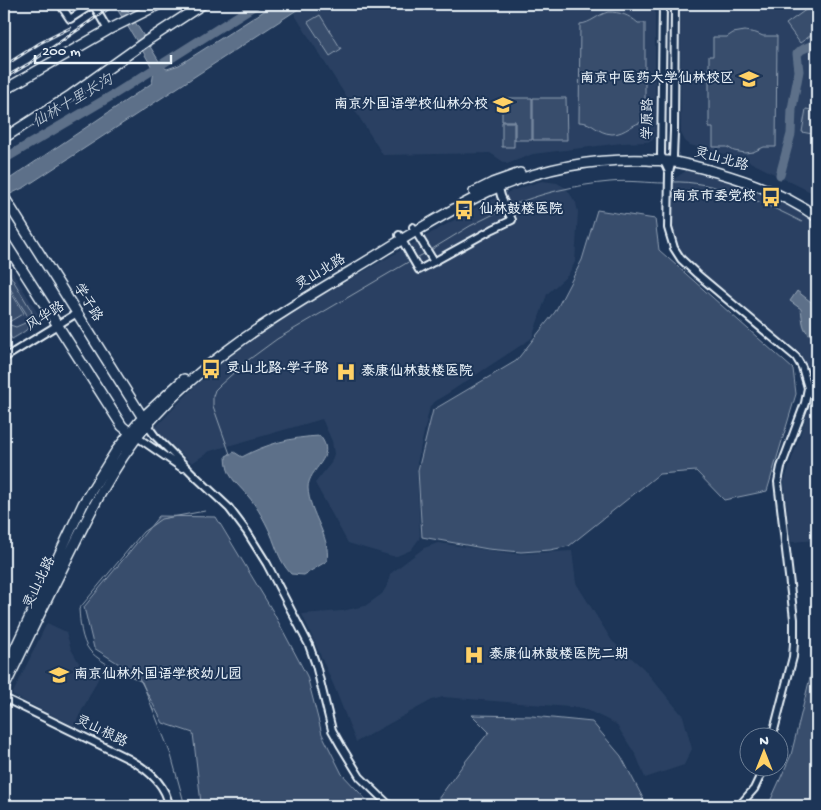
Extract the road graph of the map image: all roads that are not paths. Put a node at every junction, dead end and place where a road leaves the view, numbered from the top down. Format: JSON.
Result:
{"nodes":[{"id":1,"x":60,"y":4,"type":"edge"},
{"id":2,"x":93,"y":4,"type":"edge"},
{"id":3,"x":160,"y":4,"type":"edge"},
{"id":4,"x":203,"y":4,"type":"edge"},
{"id":5,"x":663,"y":4,"type":"edge"},
{"id":6,"x":675,"y":4,"type":"edge"},
{"id":7,"x":108,"y":30,"type":"junction"},
{"id":8,"x":4,"y":90,"type":"edge"},
{"id":9,"x":4,"y":138,"type":"edge"},
{"id":10,"x":662,"y":158,"type":"junction"},
{"id":11,"x":673,"y":159,"type":"junction"},
{"id":12,"x":668,"y":172,"type":"junction"},
{"id":13,"x":500,"y":192,"type":"junction"},
{"id":14,"x":4,"y":197,"type":"edge"},
{"id":15,"x":817,"y":211,"type":"edge"},
{"id":16,"x":817,"y":218,"type":"edge"},
{"id":17,"x":415,"y":230,"type":"junction"},
{"id":18,"x":400,"y":238,"type":"junction"},
{"id":19,"x":4,"y":241,"type":"edge"},
{"id":20,"x":434,"y":262,"type":"junction"},
{"id":21,"x":77,"y":313,"type":"junction"},
{"id":22,"x":57,"y":325,"type":"junction"},
{"id":23,"x":4,"y":358,"type":"edge"},
{"id":24,"x":145,"y":421,"type":"junction"},
{"id":25,"x":134,"y":435,"type":"junction"},
{"id":26,"x":196,"y":478,"type":"junction"},
{"id":27,"x":4,"y":672,"type":"edge"},
{"id":28,"x":4,"y":688,"type":"edge"},
{"id":29,"x":4,"y":698,"type":"edge"},
{"id":30,"x":774,"y":728,"type":"edge"},
{"id":31,"x":759,"y":778,"type":"edge"},
{"id":32,"x":169,"y":806,"type":"edge"},
{"id":33,"x":390,"y":806,"type":"edge"},
{"id":34,"x":739,"y":806,"type":"edge"}],
"edges":[{"from":1,"to":2,"type":"street"},
{"from":2,"to":7,"type":"street"},
{"from":3,"to":7,"type":"main road"},
{"from":4,"to":9,"type":"main road"},
{"from":5,"to":10,"type":"street","name":"学原路"},
{"from":6,"to":11,"type":"street","name":"学原路"},
{"from":7,"to":8,"type":"main road"},
{"from":10,"to":11,"type":"main road","name":"灵山北路"},
{"from":10,"to":12,"type":"street","name":"学原路"},
{"from":10,"to":13,"type":"main road","name":"灵山北路"},
{"from":10,"to":17,"type":"main road","name":"灵山北路"},
{"from":11,"to":12,"type":"street","name":"学原路"},
{"from":11,"to":15,"type":"main road","name":"灵山北路"},
{"from":11,"to":16,"type":"main road","name":"灵山北路"},
{"from":12,"to":30,"type":"street","name":"学原路"},
{"from":13,"to":17,"type":"main road","name":"灵山北路"},
{"from":13,"to":20,"type":"street"},
{"from":14,"to":21,"type":"main road","name":"学子路"},
{"from":17,"to":18,"type":"main road","name":"灵山北路"},
{"from":17,"to":20,"type":"street"},
{"from":18,"to":20,"type":"street"},
{"from":18,"to":24,"type":"main road","name":"灵山北路"},
{"from":19,"to":22,"type":"main road"},
{"from":21,"to":22,"type":"street","name":"风华路"},
{"from":21,"to":24,"type":"main road","name":"学子路"},
{"from":22,"to":23,"type":"street","name":"风华路"},
{"from":22,"to":25,"type":"main road"},
{"from":24,"to":25,"type":"main road","name":"灵山北路"},
{"from":24,"to":26,"type":"street"},
{"from":25,"to":26,"type":"street"},
{"from":25,"to":27,"type":"main road","name":"灵山北路"},
{"from":25,"to":28,"type":"main road","name":"灵山北路"},
{"from":26,"to":33,"type":"street"},
{"from":29,"to":32,"type":"street","name":"灵山根路"},
{"from":31,"to":34,"type":"street"}]}
